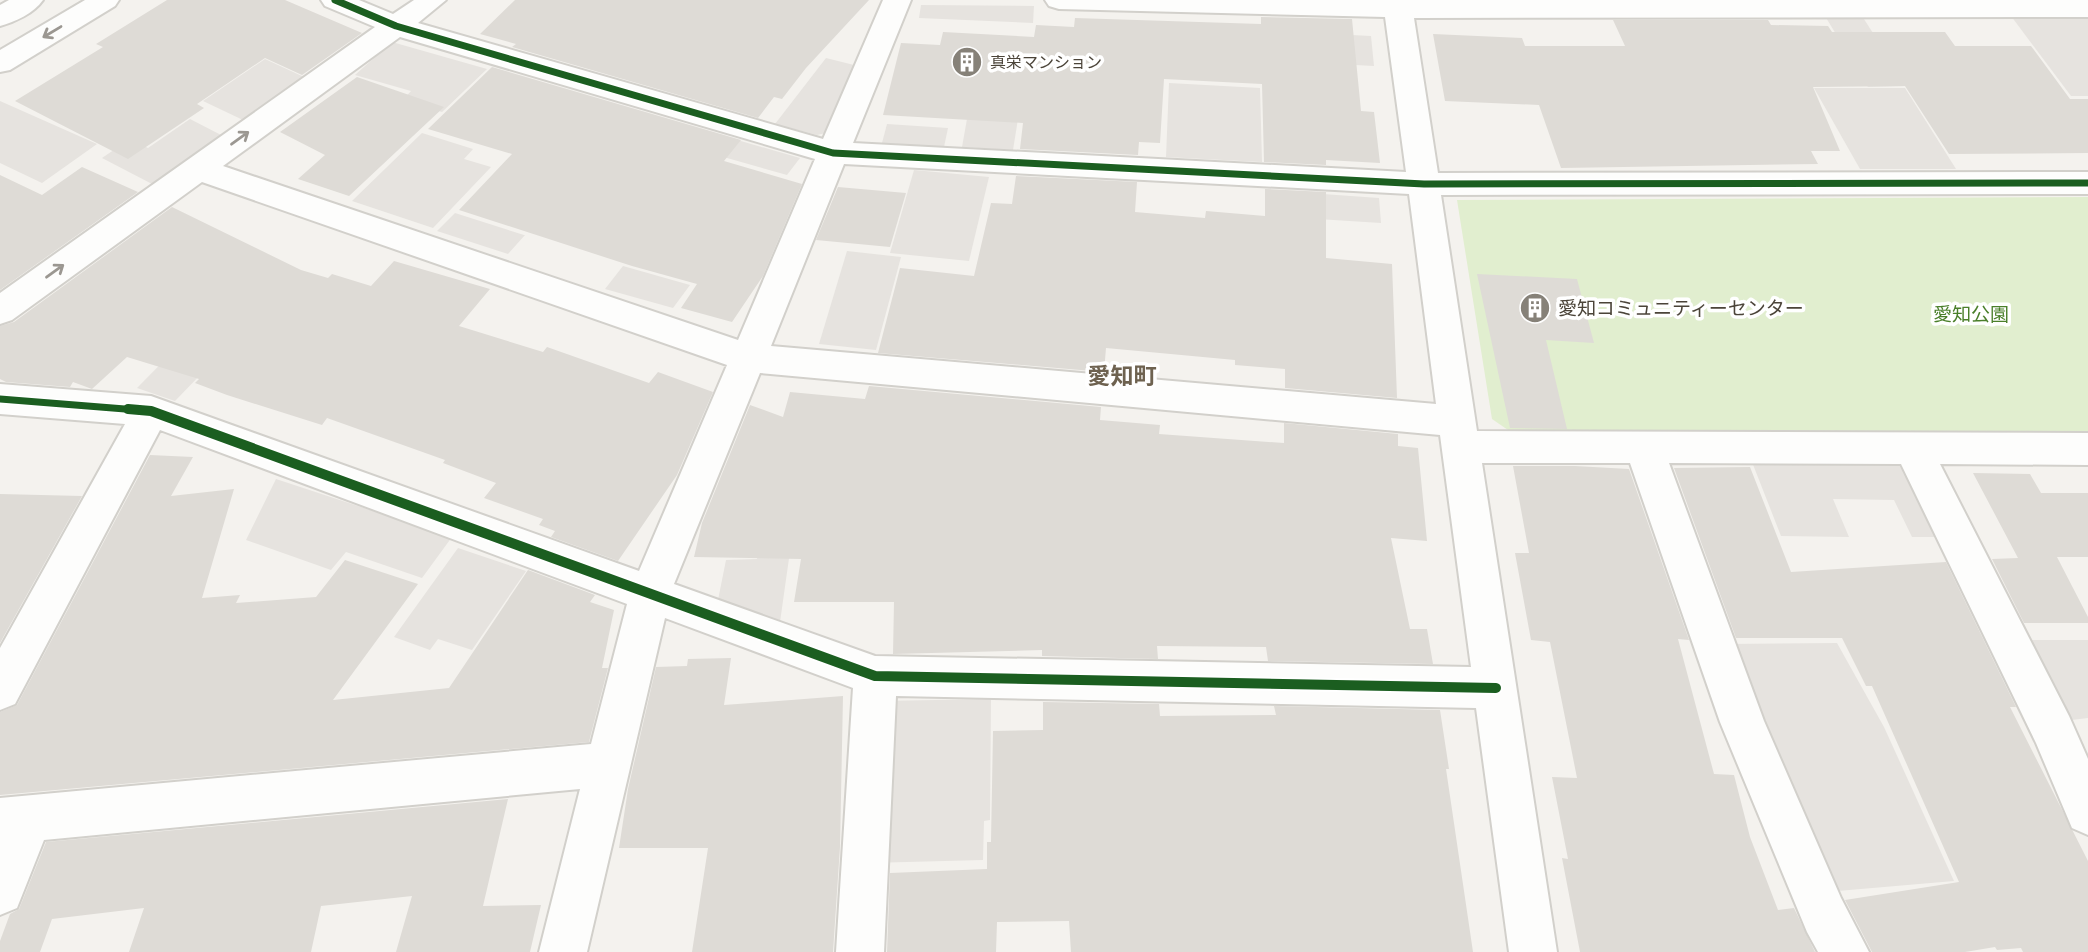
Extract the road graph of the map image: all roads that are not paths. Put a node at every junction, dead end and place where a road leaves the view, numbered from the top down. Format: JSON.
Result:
{"nodes":[{"id":1,"x":29,"y":0,"type":"edge"},
{"id":2,"x":105,"y":0,"type":"edge"},
{"id":3,"x":335,"y":0,"type":"edge"},
{"id":4,"x":432,"y":0,"type":"edge"},
{"id":5,"x":897,"y":0,"type":"edge"},
{"id":6,"x":1059,"y":0,"type":"edge"},
{"id":7,"x":1398,"y":4,"type":"edge"},
{"id":8,"x":2088,"y":8,"type":"edge"},
{"id":9,"x":0,"y":17,"type":"edge"},
{"id":10,"x":396,"y":26,"type":"junction"},
{"id":11,"x":0,"y":64,"type":"edge"},
{"id":12,"x":833,"y":153,"type":"junction"},
{"id":13,"x":198,"y":169,"type":"junction"},
{"id":14,"x":2088,"y":183,"type":"edge"},
{"id":15,"x":1424,"y":184,"type":"junction"},
{"id":16,"x":0,"y":311,"type":"edge"},
{"id":17,"x":748,"y":358,"type":"junction"},
{"id":18,"x":0,"y":399,"type":"edge"},
{"id":19,"x":151,"y":411,"type":"junction"},
{"id":20,"x":1459,"y":434,"type":"junction"},
{"id":21,"x":1644,"y":448,"type":"junction"},
{"id":22,"x":1913,"y":449,"type":"junction"},
{"id":23,"x":2088,"y":449,"type":"edge"},
{"id":24,"x":650,"y":593,"type":"junction"},
{"id":25,"x":875,"y":676,"type":"junction"},
{"id":26,"x":1496,"y":688,"type":"junction"},
{"id":27,"x":0,"y":690,"type":"edge"},
{"id":28,"x":2071,"y":729,"type":"edge"},
{"id":29,"x":609,"y":764,"type":"junction"},
{"id":30,"x":2088,"y":812,"type":"edge"},
{"id":31,"x":15,"y":819,"type":"edge"},
{"id":32,"x":0,"y":891,"type":"edge"},
{"id":33,"x":563,"y":952,"type":"edge"},
{"id":34,"x":860,"y":952,"type":"edge"},
{"id":35,"x":1533,"y":952,"type":"edge"},
{"id":36,"x":1845,"y":952,"type":"edge"}],
"edges":[{"from":1,"to":9,"type":"street"},
{"from":2,"to":11,"type":"street","one_way":true},
{"from":3,"to":10,"type":"street"},
{"from":4,"to":10,"type":"street"},
{"from":5,"to":12,"type":"street"},
{"from":6,"to":7,"type":"street"},
{"from":7,"to":8,"type":"street"},
{"from":7,"to":15,"type":"street"},
{"from":10,"to":12,"type":"street"},
{"from":13,"to":10,"type":"street","one_way":true},
{"from":12,"to":15,"type":"street"},
{"from":12,"to":17,"type":"street"},
{"from":16,"to":13,"type":"street","one_way":true},
{"from":13,"to":17,"type":"street"},
{"from":14,"to":15,"type":"street"},
{"from":15,"to":20,"type":"street"},
{"from":17,"to":20,"type":"street"},
{"from":17,"to":24,"type":"street"},
{"from":18,"to":19,"type":"street"},
{"from":19,"to":24,"type":"street"},
{"from":19,"to":27,"type":"street"},
{"from":20,"to":21,"type":"street"},
{"from":20,"to":26,"type":"street"},
{"from":21,"to":22,"type":"street"},
{"from":21,"to":36,"type":"street"},
{"from":22,"to":23,"type":"street"},
{"from":22,"to":28,"type":"street"},
{"from":24,"to":25,"type":"street"},
{"from":24,"to":29,"type":"street"},
{"from":25,"to":26,"type":"street"},
{"from":25,"to":34,"type":"street"},
{"from":26,"to":35,"type":"street"},
{"from":28,"to":30,"type":"street"},
{"from":29,"to":31,"type":"street"},
{"from":29,"to":33,"type":"street"},
{"from":31,"to":32,"type":"street"}]}
